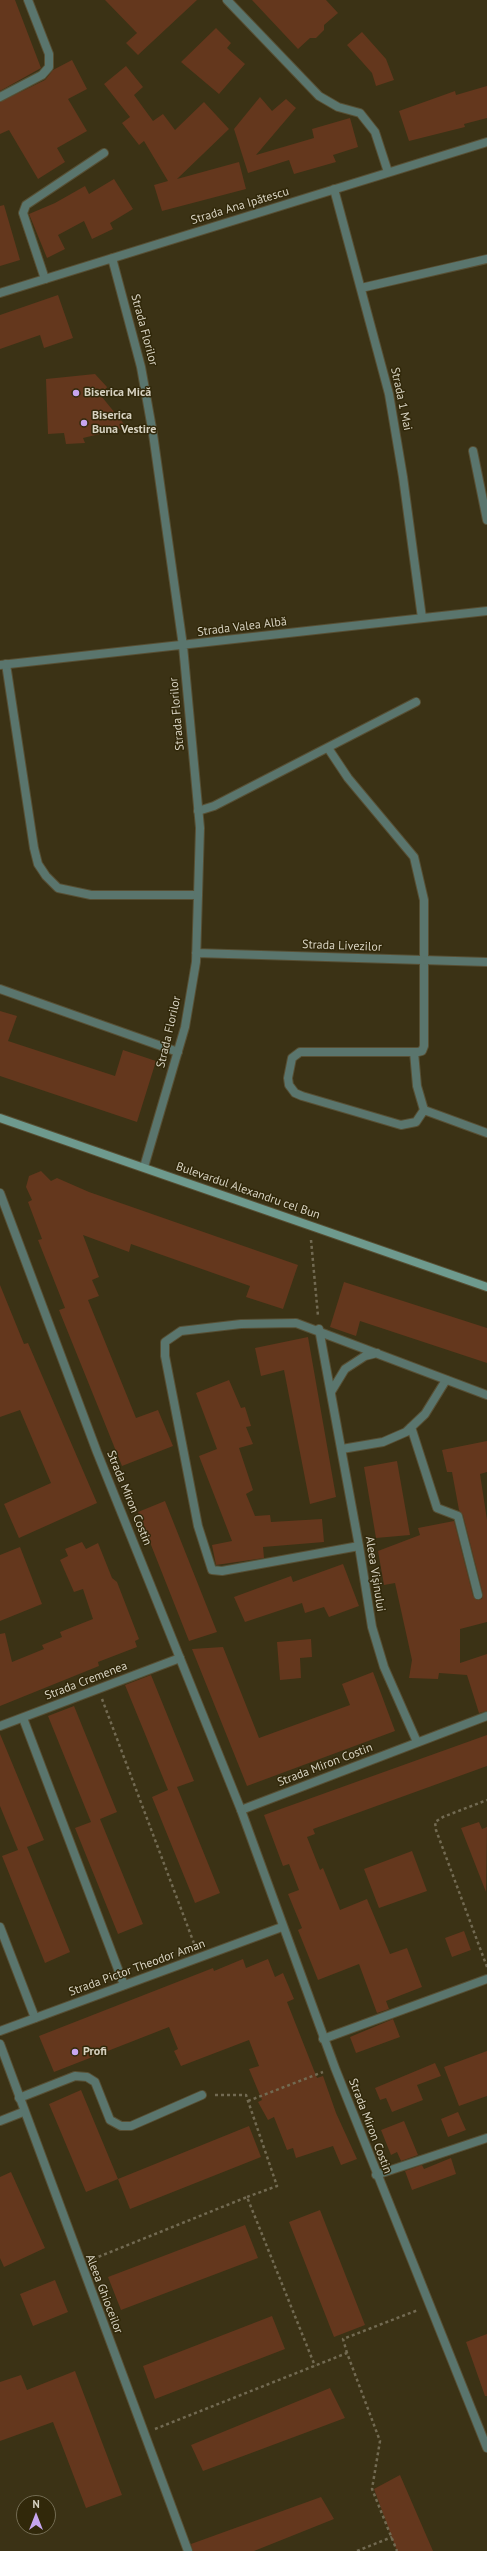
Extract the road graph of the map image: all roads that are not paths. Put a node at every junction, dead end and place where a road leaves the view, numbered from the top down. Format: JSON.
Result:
{"nodes":[{"id":1,"x":28,"y":0,"type":"edge"},
{"id":2,"x":227,"y":0,"type":"edge"},
{"id":3,"x":0,"y":97,"type":"edge"},
{"id":4,"x":487,"y":142,"type":"edge"},
{"id":5,"x":104,"y":153,"type":"dead end"},
{"id":6,"x":388,"y":172,"type":"junction"},
{"id":7,"x":334,"y":189,"type":"junction"},
{"id":8,"x":112,"y":258,"type":"junction"},
{"id":9,"x":487,"y":259,"type":"edge"},
{"id":10,"x":44,"y":279,"type":"junction"},
{"id":11,"x":361,"y":288,"type":"junction"},
{"id":12,"x":0,"y":293,"type":"edge"},
{"id":13,"x":473,"y":451,"type":"dead end"},
{"id":14,"x":487,"y":520,"type":"edge"},
{"id":15,"x":487,"y":611,"type":"edge"},
{"id":16,"x":422,"y":618,"type":"junction"},
{"id":17,"x":184,"y":646,"type":"junction"},
{"id":18,"x":3,"y":665,"type":"edge"},
{"id":19,"x":416,"y":702,"type":"dead end"},
{"id":20,"x":328,"y":748,"type":"junction"},
{"id":21,"x":198,"y":811,"type":"junction"},
{"id":22,"x":198,"y":895,"type":"junction"},
{"id":23,"x":196,"y":953,"type":"junction"},
{"id":24,"x":424,"y":960,"type":"junction"},
{"id":25,"x":487,"y":962,"type":"edge"},
{"id":26,"x":0,"y":989,"type":"edge"},
{"id":27,"x":178,"y":1052,"type":"junction"},
{"id":28,"x":414,"y":1052,"type":"junction"},
{"id":29,"x":424,"y":1110,"type":"junction"},
{"id":30,"x":0,"y":1118,"type":"edge"},
{"id":31,"x":487,"y":1133,"type":"edge"},
{"id":32,"x":144,"y":1167,"type":"junction"},
{"id":33,"x":0,"y":1193,"type":"edge"},
{"id":34,"x":487,"y":1287,"type":"edge"},
{"id":35,"x":319,"y":1329,"type":"junction"},
{"id":36,"x":377,"y":1353,"type":"junction"},
{"id":37,"x":446,"y":1380,"type":"junction"},
{"id":38,"x":331,"y":1392,"type":"junction"},
{"id":39,"x":487,"y":1396,"type":"edge"},
{"id":40,"x":411,"y":1427,"type":"junction"},
{"id":41,"x":342,"y":1449,"type":"junction"},
{"id":42,"x":360,"y":1546,"type":"junction"},
{"id":43,"x":478,"y":1595,"type":"dead end"},
{"id":44,"x":180,"y":1658,"type":"junction"},
{"id":45,"x":487,"y":1716,"type":"edge"},
{"id":46,"x":23,"y":1718,"type":"junction"},
{"id":47,"x":0,"y":1726,"type":"edge"},
{"id":48,"x":417,"y":1742,"type":"junction"},
{"id":49,"x":241,"y":1810,"type":"junction"},
{"id":50,"x":0,"y":1927,"type":"edge"},
{"id":51,"x":282,"y":1927,"type":"junction"},
{"id":52,"x":487,"y":1979,"type":"edge"},
{"id":53,"x":124,"y":1985,"type":"junction"},
{"id":54,"x":35,"y":2018,"type":"junction"},
{"id":55,"x":0,"y":2031,"type":"edge"},
{"id":56,"x":324,"y":2039,"type":"junction"},
{"id":57,"x":0,"y":2044,"type":"edge"},
{"id":58,"x":202,"y":2095,"type":"road end"},
{"id":59,"x":18,"y":2098,"type":"junction"},
{"id":60,"x":23,"y":2112,"type":"junction"},
{"id":61,"x":0,"y":2121,"type":"edge"},
{"id":62,"x":487,"y":2138,"type":"edge"},
{"id":63,"x":376,"y":2174,"type":"junction"},
{"id":64,"x":487,"y":2448,"type":"edge"},
{"id":65,"x":188,"y":2551,"type":"edge"}],
"edges":[{"from":1,"to":3,"type":"street"},
{"from":2,"to":6,"type":"street"},
{"from":4,"to":6,"type":"street","name":"Strada Ana Ipătescu"},
{"from":5,"to":10,"type":"street"},
{"from":6,"to":7,"type":"street","name":"Strada Ana Ipătescu"},
{"from":7,"to":8,"type":"street","name":"Strada Ana Ipătescu"},
{"from":7,"to":11,"type":"street","name":"Strada 1 Mai"},
{"from":8,"to":10,"type":"street","name":"Strada Ana Ipătescu"},
{"from":8,"to":17,"type":"street","name":"Strada Florilor"},
{"from":9,"to":11,"type":"street"},
{"from":10,"to":12,"type":"street","name":"Strada Ana Ipătescu"},
{"from":11,"to":16,"type":"street","name":"Strada 1 Mai"},
{"from":13,"to":14,"type":"street"},
{"from":15,"to":16,"type":"street","name":"Strada Valea Albă"},
{"from":16,"to":17,"type":"street","name":"Strada Valea Albă"},
{"from":17,"to":18,"type":"street","name":"Strada Valea Albă"},
{"from":17,"to":21,"type":"street","name":"Strada Florilor"},
{"from":18,"to":22,"type":"street"},
{"from":19,"to":20,"type":"street"},
{"from":20,"to":21,"type":"street"},
{"from":20,"to":24,"type":"street"},
{"from":21,"to":22,"type":"street","name":"Strada Florilor"},
{"from":22,"to":23,"type":"street","name":"Strada Florilor"},
{"from":23,"to":24,"type":"street","name":"Strada Livezilor"},
{"from":23,"to":27,"type":"street","name":"Strada Florilor"},
{"from":24,"to":25,"type":"street","name":"Strada Livezilor"},
{"from":24,"to":28,"type":"street"},
{"from":26,"to":27,"type":"street"},
{"from":27,"to":32,"type":"street","name":"Strada Florilor"},
{"from":28,"to":29,"type":"street"},
{"from":28,"to":29,"type":"street"},
{"from":29,"to":31,"type":"street"},
{"from":30,"to":32,"type":"main road","name":"Bulevardul Alexandru cel Bun"},
{"from":32,"to":34,"type":"main road","name":"Bulevardul Alexandru cel Bun"},
{"from":33,"to":44,"type":"street","name":"Strada Miron Costin"},
{"from":35,"to":36,"type":"street"},
{"from":35,"to":38,"type":"street","name":"Aleea Vișinului"},
{"from":35,"to":42,"type":"street"},
{"from":36,"to":37,"type":"street"},
{"from":36,"to":38,"type":"street"},
{"from":37,"to":39,"type":"street"},
{"from":37,"to":40,"type":"street"},
{"from":38,"to":41,"type":"street","name":"Aleea Vișinului"},
{"from":40,"to":41,"type":"street"},
{"from":40,"to":43,"type":"street"},
{"from":41,"to":42,"type":"street","name":"Aleea Vișinului"},
{"from":42,"to":48,"type":"street","name":"Aleea Vișinului"},
{"from":44,"to":46,"type":"street","name":"Strada Cremenea"},
{"from":44,"to":49,"type":"street","name":"Strada Miron Costin"},
{"from":45,"to":48,"type":"street"},
{"from":46,"to":47,"type":"street","name":"Strada Cremenea"},
{"from":46,"to":53,"type":"street"},
{"from":48,"to":49,"type":"street","name":"Strada Miron Costin"},
{"from":49,"to":51,"type":"street","name":"Strada Miron Costin"},
{"from":50,"to":54,"type":"street"},
{"from":51,"to":53,"type":"street","name":"Strada Pictor Theodor Aman"},
{"from":51,"to":56,"type":"street","name":"Strada Miron Costin"},
{"from":52,"to":56,"type":"street"},
{"from":53,"to":54,"type":"street","name":"Strada Pictor Theodor Aman"},
{"from":54,"to":55,"type":"street","name":"Strada Pictor Theodor Aman"},
{"from":56,"to":63,"type":"street","name":"Strada Miron Costin"},
{"from":57,"to":59,"type":"street","name":"Aleea Ghioceilor"},
{"from":58,"to":59,"type":"street"},
{"from":59,"to":60,"type":"street","name":"Aleea Ghioceilor"},
{"from":60,"to":61,"type":"street"},
{"from":60,"to":65,"type":"street","name":"Aleea Ghioceilor"},
{"from":62,"to":63,"type":"street"},
{"from":63,"to":64,"type":"street","name":"Strada Miron Costin"}]}
